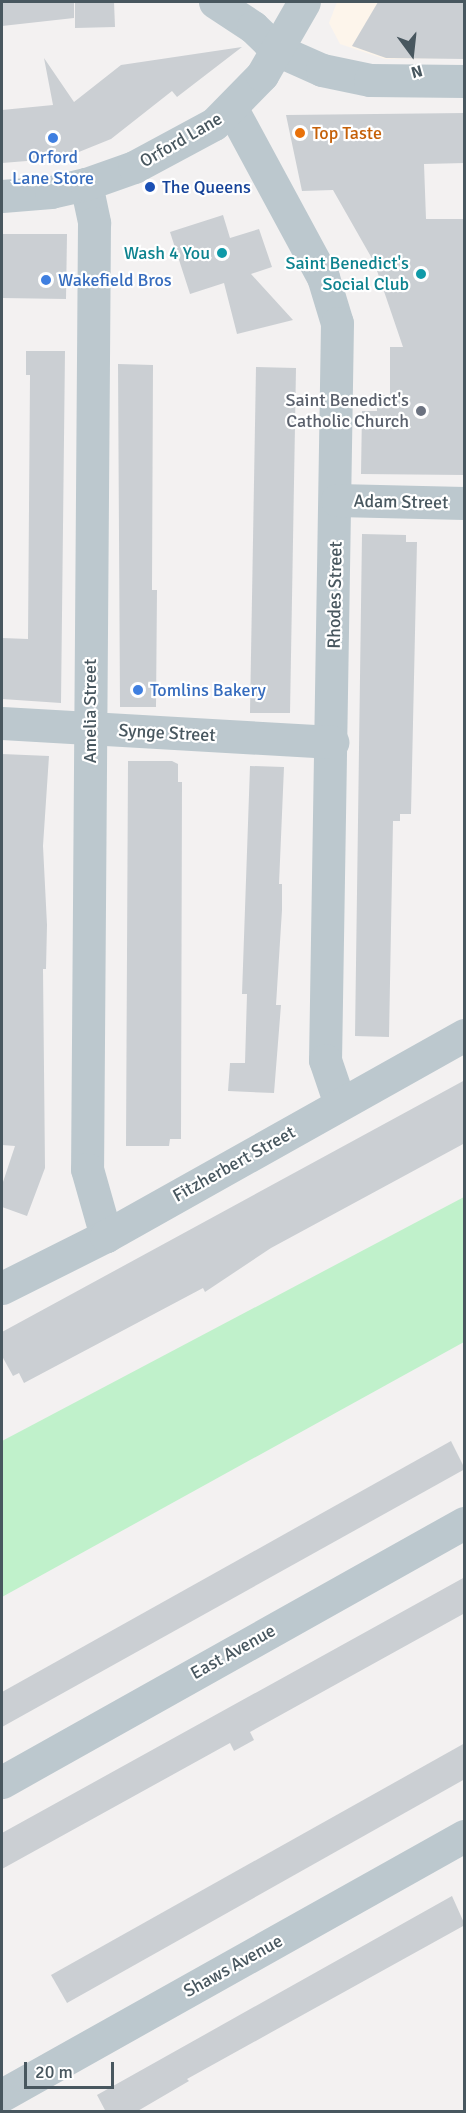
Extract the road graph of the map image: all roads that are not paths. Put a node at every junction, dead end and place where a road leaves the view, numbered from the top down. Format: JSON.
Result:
{"nodes":[{"id":1,"x":215,"y":2,"type":"edge"},
{"id":2,"x":304,"y":2,"type":"edge"},
{"id":3,"x":277,"y":50,"type":"junction"},
{"id":4,"x":465,"y":81,"type":"edge"},
{"id":5,"x":232,"y":109,"type":"junction"},
{"id":6,"x":86,"y":184,"type":"junction"},
{"id":7,"x":2,"y":196,"type":"edge"},
{"id":8,"x":337,"y":500,"type":"junction"},
{"id":9,"x":465,"y":503,"type":"edge"},
{"id":10,"x":2,"y":723,"type":"edge"},
{"id":11,"x":91,"y":729,"type":"junction"},
{"id":12,"x":332,"y":742,"type":"junction"},
{"id":13,"x":465,"y":1035,"type":"edge"},
{"id":14,"x":340,"y":1104,"type":"junction"},
{"id":15,"x":106,"y":1236,"type":"junction"},
{"id":16,"x":2,"y":1288,"type":"edge"},
{"id":17,"x":465,"y":1523,"type":"edge"},
{"id":18,"x":2,"y":1782,"type":"edge"},
{"id":19,"x":465,"y":1836,"type":"edge"},
{"id":20,"x":2,"y":2095,"type":"edge"}],
"edges":[{"from":1,"to":3,"type":"street"},
{"from":2,"to":3,"type":"street","name":"Orford Lane"},
{"from":3,"to":4,"type":"street"},
{"from":3,"to":5,"type":"street","name":"Orford Lane"},
{"from":5,"to":6,"type":"street","name":"Orford Lane"},
{"from":5,"to":8,"type":"street","name":"Rhodes Street"},
{"from":6,"to":7,"type":"street","name":"Orford Lane"},
{"from":6,"to":11,"type":"street","name":"Amelia Street"},
{"from":8,"to":9,"type":"street","name":"Adam Street"},
{"from":8,"to":12,"type":"street","name":"Rhodes Street"},
{"from":10,"to":11,"type":"street","name":"Synge Street"},
{"from":11,"to":12,"type":"street","name":"Synge Street"},
{"from":11,"to":15,"type":"street","name":"Amelia Street"},
{"from":12,"to":14,"type":"street","name":"Rhodes Street"},
{"from":13,"to":14,"type":"street","name":"Fitzherbert Street"},
{"from":14,"to":15,"type":"street","name":"Fitzherbert Street"},
{"from":15,"to":16,"type":"street","name":"Fitzherbert Street"},
{"from":17,"to":18,"type":"street","name":"East Avenue"},
{"from":19,"to":20,"type":"street","name":"Shaws Avenue"}]}
